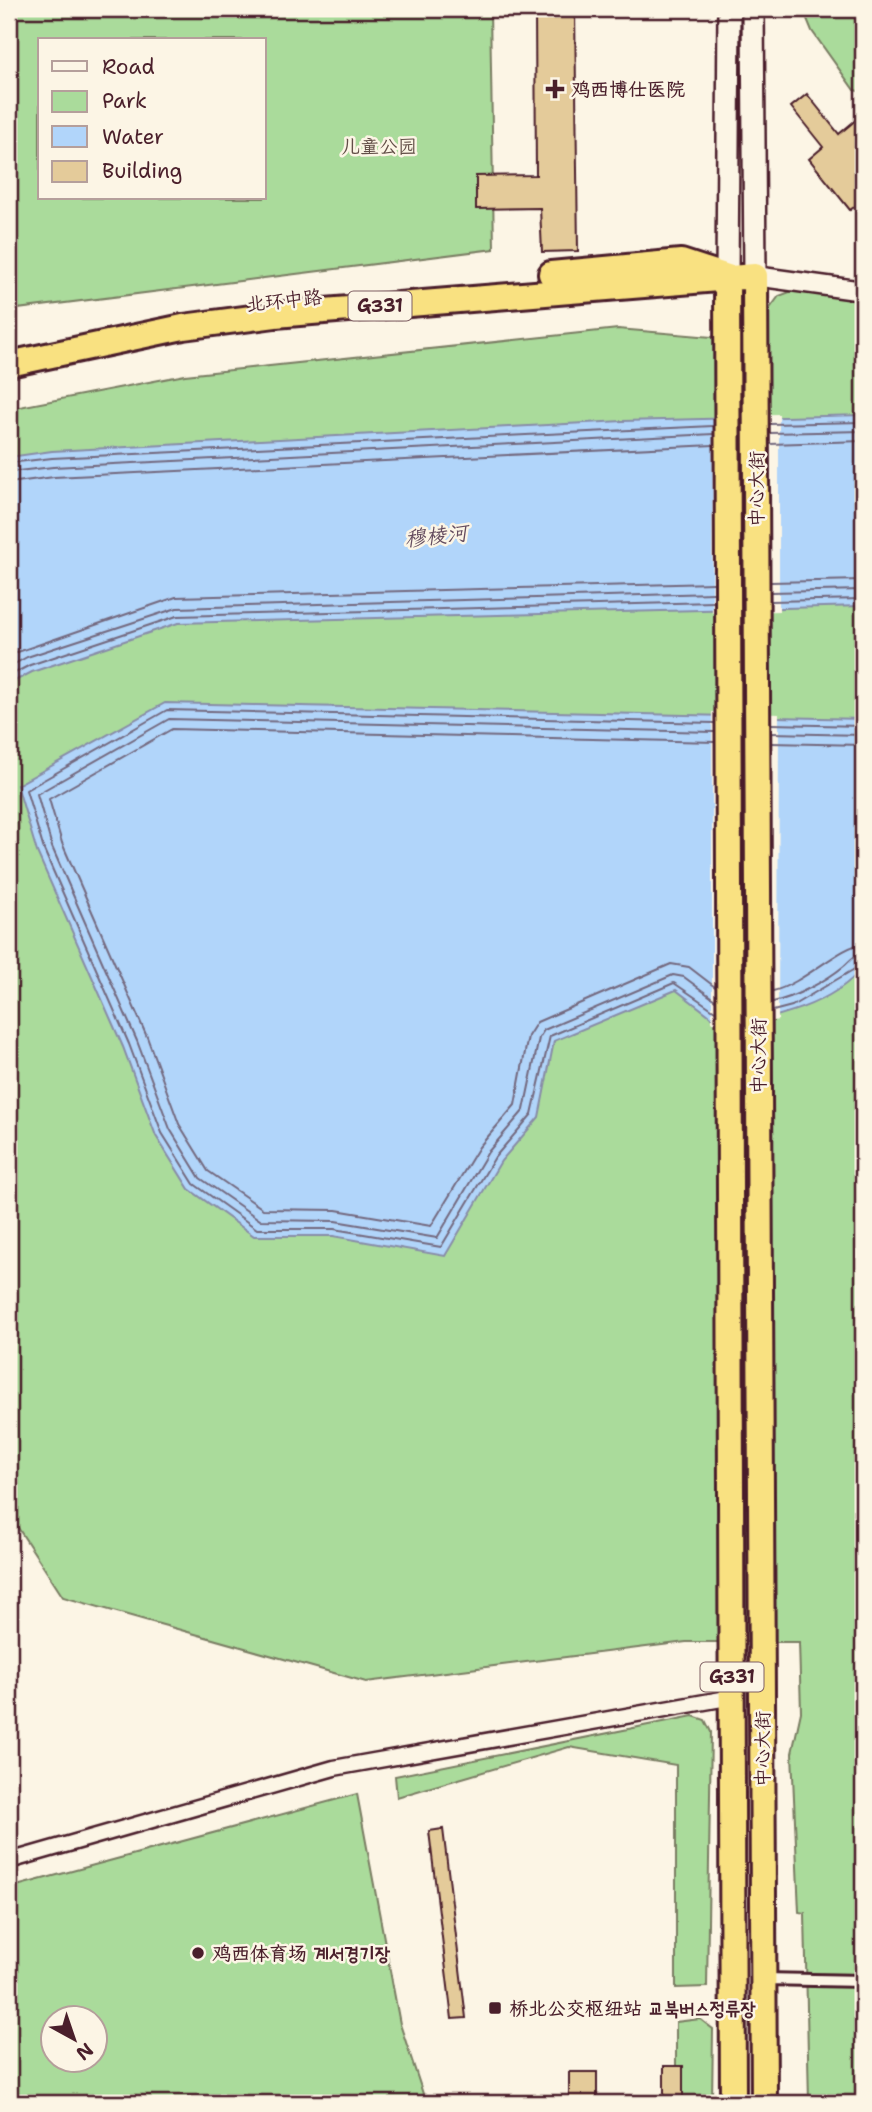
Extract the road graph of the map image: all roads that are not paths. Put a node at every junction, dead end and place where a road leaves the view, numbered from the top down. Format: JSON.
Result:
{"nodes":[{"id":1,"x":729,"y":9,"type":"edge"},
{"id":2,"x":752,"y":9,"type":"edge"},
{"id":3,"x":755,"y":276,"type":"junction"},
{"id":4,"x":727,"y":278,"type":"junction"},
{"id":5,"x":863,"y":291,"type":"edge"},
{"id":6,"x":9,"y":348,"type":"edge"},
{"id":7,"x":9,"y":364,"type":"edge"},
{"id":8,"x":733,"y":1697,"type":"junction"},
{"id":9,"x":9,"y":1861,"type":"edge"},
{"id":10,"x":764,"y":1979,"type":"junction"},
{"id":11,"x":863,"y":1981,"type":"edge"},
{"id":12,"x":733,"y":2103,"type":"edge"},
{"id":13,"x":764,"y":2103,"type":"edge"}],
"edges":[{"from":1,"to":4,"type":"main road","name":"中心大街"},
{"from":2,"to":3,"type":"main road","name":"中心大街"},
{"from":3,"to":4,"type":"highway","name":"北环中路","number":"G331"},
{"from":3,"to":5,"type":"street","name":"北环中路"},
{"from":3,"to":10,"type":"highway","name":"中心大街","number":"G331"},
{"from":4,"to":6,"type":"highway","name":"北环中路","number":"G331"},
{"from":4,"to":7,"type":"highway","name":"北环中路","number":"G331"},
{"from":4,"to":8,"type":"highway","name":"中心大街","number":"G331"},
{"from":8,"to":9,"type":"street"},
{"from":8,"to":12,"type":"highway","name":"中心大街","number":"G331"},
{"from":10,"to":11,"type":"street"},
{"from":10,"to":13,"type":"highway","name":"中心大街","number":"G331"}]}
